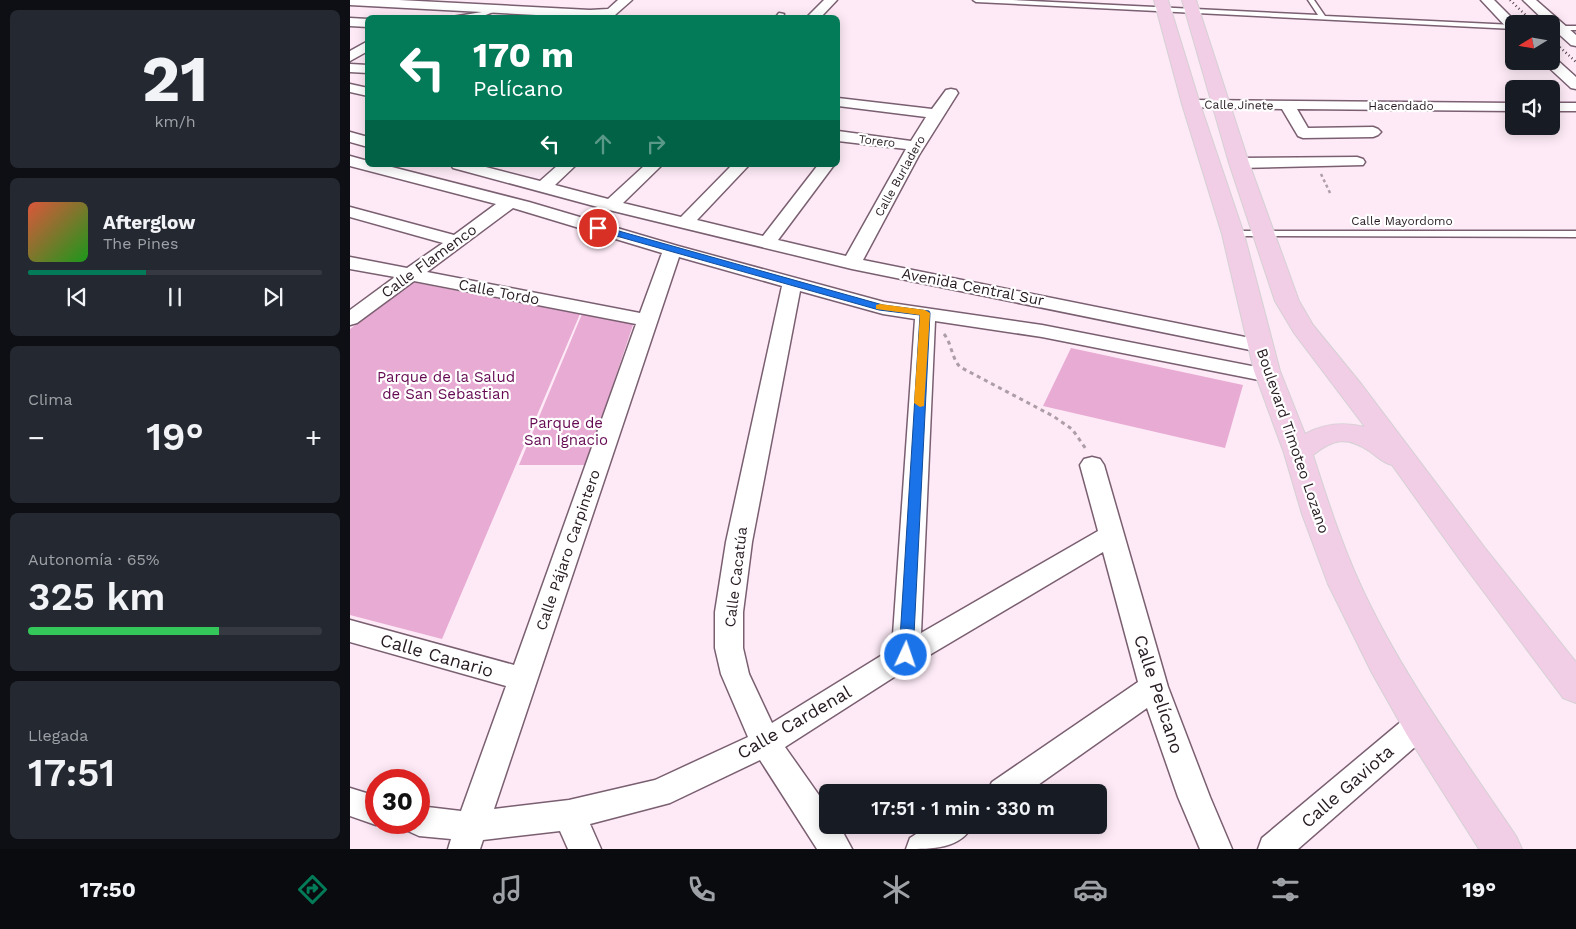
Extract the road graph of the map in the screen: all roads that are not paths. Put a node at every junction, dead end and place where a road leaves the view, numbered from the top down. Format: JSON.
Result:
{"nodes":[{"id":1,"x":516,"y":0,"type":"edge"},
{"id":2,"x":626,"y":0,"type":"edge"},
{"id":3,"x":831,"y":0,"type":"edge"},
{"id":4,"x":976,"y":0,"type":"edge"},
{"id":5,"x":1311,"y":0,"type":"edge"},
{"id":6,"x":1486,"y":0,"type":"edge"},
{"id":7,"x":1530,"y":0,"type":"edge"},
{"id":8,"x":350,"y":1,"type":"edge"},
{"id":9,"x":424,"y":5,"type":"junction"},
{"id":10,"x":1162,"y":5,"type":"edge"},
{"id":11,"x":1191,"y":6,"type":"edge"},
{"id":12,"x":502,"y":8,"type":"junction"},
{"id":13,"x":610,"y":14,"type":"edge"},
{"id":14,"x":410,"y":15,"type":"edge"},
{"id":15,"x":474,"y":15,"type":"edge"},
{"id":16,"x":815,"y":15,"type":"edge"},
{"id":17,"x":1546,"y":15,"type":"edge"},
{"id":18,"x":1323,"y":18,"type":"junction"},
{"id":19,"x":1505,"y":18,"type":"edge"},
{"id":20,"x":350,"y":22,"type":"edge"},
{"id":21,"x":365,"y":23,"type":"edge"},
{"id":22,"x":1505,"y":27,"type":"edge"},
{"id":23,"x":1560,"y":28,"type":"edge"},
{"id":24,"x":1576,"y":28,"type":"edge"},
{"id":25,"x":1560,"y":29,"type":"edge"},
{"id":26,"x":1576,"y":42,"type":"edge"},
{"id":27,"x":350,"y":68,"type":"edge"},
{"id":28,"x":365,"y":69,"type":"edge"},
{"id":29,"x":1559,"y":70,"type":"edge"},
{"id":30,"x":1182,"y":75,"type":"junction"},
{"id":31,"x":1212,"y":75,"type":"junction"},
{"id":32,"x":1576,"y":86,"type":"edge"},
{"id":33,"x":350,"y":88,"type":"edge"},
{"id":34,"x":365,"y":91,"type":"edge"},
{"id":35,"x":951,"y":93,"type":"dead end"},
{"id":36,"x":840,"y":102,"type":"edge"},
{"id":37,"x":1191,"y":104,"type":"junction"},
{"id":38,"x":1221,"y":104,"type":"junction"},
{"id":39,"x":1288,"y":106,"type":"junction"},
{"id":40,"x":1576,"y":106,"type":"edge"},
{"id":41,"x":1505,"y":107,"type":"edge"},
{"id":42,"x":1560,"y":107,"type":"edge"},
{"id":43,"x":935,"y":114,"type":"junction"},
{"id":44,"x":1373,"y":132,"type":"dead end"},
{"id":45,"x":350,"y":138,"type":"edge"},
{"id":46,"x":365,"y":141,"type":"edge"},
{"id":47,"x":841,"y":141,"type":"edge"},
{"id":48,"x":916,"y":146,"type":"junction"},
{"id":49,"x":350,"y":161,"type":"edge"},
{"id":50,"x":1357,"y":162,"type":"dead end"},
{"id":51,"x":1239,"y":163,"type":"junction"},
{"id":52,"x":365,"y":165,"type":"edge"},
{"id":53,"x":373,"y":167,"type":"edge"},
{"id":54,"x":473,"y":167,"type":"edge"},
{"id":55,"x":566,"y":167,"type":"edge"},
{"id":56,"x":652,"y":167,"type":"edge"},
{"id":57,"x":740,"y":167,"type":"edge"},
{"id":58,"x":824,"y":167,"type":"edge"},
{"id":59,"x":543,"y":187,"type":"junction"},
{"id":60,"x":509,"y":202,"type":"junction"},
{"id":61,"x":611,"y":205,"type":"junction"},
{"id":62,"x":350,"y":212,"type":"edge"},
{"id":63,"x":686,"y":222,"type":"junction"},
{"id":64,"x":1573,"y":233,"type":"edge"},
{"id":65,"x":1233,"y":234,"type":"junction"},
{"id":66,"x":1265,"y":234,"type":"junction"},
{"id":67,"x":456,"y":240,"type":"junction"},
{"id":68,"x":768,"y":241,"type":"junction"},
{"id":69,"x":672,"y":250,"type":"junction"},
{"id":70,"x":852,"y":262,"type":"junction"},
{"id":71,"x":350,"y":263,"type":"edge"},
{"id":72,"x":409,"y":275,"type":"junction"},
{"id":73,"x":792,"y":282,"type":"junction"},
{"id":74,"x":925,"y":313,"type":"junction"},
{"id":75,"x":350,"y":319,"type":"edge"},
{"id":76,"x":648,"y":320,"type":"junction"},
{"id":77,"x":1265,"y":362,"type":"junction"},
{"id":78,"x":1298,"y":453,"type":"junction"},
{"id":79,"x":1092,"y":465,"type":"road end"},
{"id":80,"x":1421,"y":483,"type":"junction"},
{"id":81,"x":1110,"y":536,"type":"junction"},
{"id":82,"x":350,"y":631,"type":"edge"},
{"id":83,"x":906,"y":655,"type":"junction"},
{"id":84,"x":523,"y":680,"type":"junction"},
{"id":85,"x":1154,"y":687,"type":"junction"},
{"id":86,"x":1576,"y":688,"type":"edge"},
{"id":87,"x":1420,"y":724,"type":"junction"},
{"id":88,"x":766,"y":743,"type":"junction"},
{"id":89,"x":1015,"y":784,"type":"edge"},
{"id":90,"x":350,"y":802,"type":"edge"},
{"id":91,"x":365,"y":807,"type":"edge"},
{"id":92,"x":569,"y":815,"type":"junction"},
{"id":93,"x":430,"y":825,"type":"edge"},
{"id":94,"x":944,"y":834,"type":"edge"},
{"id":95,"x":468,"y":838,"type":"edge"},
{"id":96,"x":585,"y":849,"type":"edge"},
{"id":97,"x":836,"y":849,"type":"edge"},
{"id":98,"x":922,"y":849,"type":"edge"},
{"id":99,"x":1216,"y":849,"type":"edge"},
{"id":100,"x":1274,"y":849,"type":"edge"},
{"id":101,"x":1502,"y":849,"type":"edge"}],
"edges":[{"from":1,"to":12,"type":"street"},
{"from":2,"to":13,"type":"street"},
{"from":3,"to":16,"type":"street"},
{"from":4,"to":10,"type":"lane"},
{"from":5,"to":18,"type":"lane"},
{"from":6,"to":19,"type":"street"},
{"from":7,"to":17,"type":"street"},
{"from":8,"to":9,"type":"street"},
{"from":9,"to":12,"type":"street"},
{"from":9,"to":14,"type":"street"},
{"from":10,"to":11,"type":"lane"},
{"from":10,"to":30,"type":"main road","name":"Boulevard Timoteo Lozano"},
{"from":11,"to":18,"type":"lane"},
{"from":11,"to":31,"type":"main road"},
{"from":12,"to":13,"type":"street"},
{"from":12,"to":15,"type":"lane"},
{"from":18,"to":22,"type":"lane"},
{"from":20,"to":21,"type":"street"},
{"from":23,"to":24,"type":"lane"},
{"from":25,"to":26,"type":"street"},
{"from":27,"to":28,"type":"street"},
{"from":29,"to":32,"type":"street"},
{"from":30,"to":31,"type":"main road"},
{"from":30,"to":37,"type":"main road","name":"Boulevard Timoteo Lozano"},
{"from":31,"to":38,"type":"main road"},
{"from":33,"to":34,"type":"street"},
{"from":35,"to":43,"type":"street","name":"Calle Burladero"},
{"from":36,"to":43,"type":"street"},
{"from":37,"to":38,"type":"street","name":"Calle Jinete"},
{"from":37,"to":65,"type":"main road","name":"Boulevard Timoteo Lozano"},
{"from":38,"to":39,"type":"street","name":"Calle Jinete"},
{"from":38,"to":51,"type":"main road"},
{"from":39,"to":41,"type":"street","name":"Hacendado"},
{"from":39,"to":44,"type":"street"},
{"from":40,"to":42,"type":"street"},
{"from":43,"to":48,"type":"street","name":"Calle Burladero"},
{"from":45,"to":46,"type":"street"},
{"from":47,"to":48,"type":"street","name":"Torero"},
{"from":48,"to":70,"type":"street","name":"Calle Burladero"},
{"from":49,"to":52,"type":"street"},
{"from":50,"to":51,"type":"street"},
{"from":51,"to":66,"type":"main road"},
{"from":53,"to":60,"type":"street"},
{"from":54,"to":59,"type":"street","name":"Avenida Central Sur"},
{"from":55,"to":59,"type":"street"},
{"from":56,"to":61,"type":"street"},
{"from":57,"to":63,"type":"street"},
{"from":58,"to":68,"type":"street"},
{"from":59,"to":61,"type":"street","name":"Avenida Central Sur"},
{"from":60,"to":67,"type":"street","name":"Calle Flamenco"},
{"from":60,"to":69,"type":"street"},
{"from":61,"to":63,"type":"street","name":"Avenida Central Sur"},
{"from":62,"to":67,"type":"street"},
{"from":63,"to":68,"type":"street","name":"Avenida Central Sur"},
{"from":64,"to":66,"type":"lane","name":"Calle Mayordomo"},
{"from":65,"to":66,"type":"lane","name":"Calle Mayordomo"},
{"from":65,"to":77,"type":"main road","name":"Boulevard Timoteo Lozano"},
{"from":66,"to":80,"type":"main road"},
{"from":67,"to":72,"type":"street","name":"Calle Flamenco"},
{"from":68,"to":70,"type":"street","name":"Avenida Central Sur"},
{"from":69,"to":73,"type":"street"},
{"from":69,"to":76,"type":"street","name":"Calle Pájaro Carpintero"},
{"from":70,"to":77,"type":"street","name":"Avenida Central Sur"},
{"from":71,"to":72,"type":"street","name":"Calle Tordo"},
{"from":72,"to":75,"type":"street","name":"Calle Flamenco"},
{"from":72,"to":76,"type":"street","name":"Calle Tordo"},
{"from":73,"to":74,"type":"street"},
{"from":73,"to":88,"type":"street","name":"Calle Cacatúa"},
{"from":74,"to":77,"type":"street"},
{"from":74,"to":83,"type":"street"},
{"from":76,"to":84,"type":"street","name":"Calle Pájaro Carpintero"},
{"from":77,"to":78,"type":"main road","name":"Boulevard Timoteo Lozano"},
{"from":78,"to":80,"type":"main road"},
{"from":78,"to":87,"type":"main road","name":"Boulevard Timoteo Lozano"},
{"from":79,"to":81,"type":"street","name":"Calle Pelícano"},
{"from":80,"to":86,"type":"main road"},
{"from":81,"to":83,"type":"street","name":"Calle Cardenal"},
{"from":81,"to":85,"type":"street","name":"Calle Pelícano"},
{"from":82,"to":84,"type":"street","name":"Calle Canario"},
{"from":83,"to":88,"type":"street","name":"Calle Cardenal"},
{"from":84,"to":95,"type":"street","name":"Calle Pájaro Carpintero"},
{"from":85,"to":89,"type":"street"},
{"from":85,"to":99,"type":"street","name":"Calle Pelícano"},
{"from":87,"to":100,"type":"street","name":"Calle Gaviota"},
{"from":87,"to":101,"type":"main road","name":"Boulevard Timoteo Lozano"},
{"from":88,"to":92,"type":"street","name":"Calle Cardenal"},
{"from":88,"to":97,"type":"street","name":"Calle Cacatúa"},
{"from":90,"to":91,"type":"street"},
{"from":92,"to":95,"type":"street","name":"Calle Cardenal"},
{"from":92,"to":96,"type":"street"},
{"from":93,"to":95,"type":"street","name":"Calle Cardenal"},
{"from":94,"to":98,"type":"street"}]}
